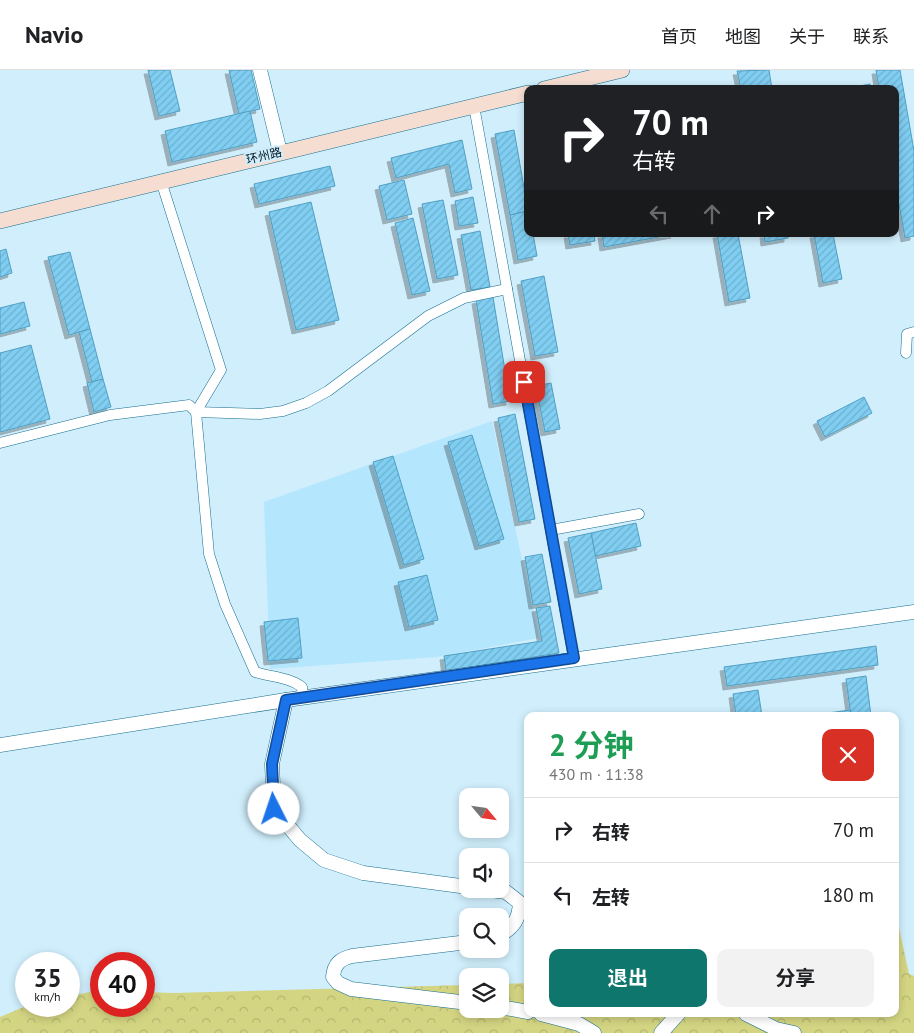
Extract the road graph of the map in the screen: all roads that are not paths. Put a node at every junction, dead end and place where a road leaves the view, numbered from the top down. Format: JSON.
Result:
{"nodes":[{"id":1,"x":260,"y":70,"type":"edge"},
{"id":2,"x":622,"y":70,"type":"edge"},
{"id":3,"x":560,"y":85,"type":"edge"},
{"id":4,"x":524,"y":94,"type":"edge"},
{"id":5,"x":474,"y":106,"type":"junction"},
{"id":6,"x":280,"y":152,"type":"junction"},
{"id":7,"x":161,"y":181,"type":"junction"},
{"id":8,"x":0,"y":221,"type":"edge"},
{"id":9,"x":507,"y":289,"type":"junction"},
{"id":10,"x":914,"y":332,"type":"edge"},
{"id":11,"x":906,"y":353,"type":"dead end"},
{"id":12,"x":196,"y":412,"type":"junction"},
{"id":13,"x":0,"y":443,"type":"edge"},
{"id":14,"x":639,"y":514,"type":"dead end"},
{"id":15,"x":551,"y":530,"type":"junction"},
{"id":16,"x":914,"y":612,"type":"edge"},
{"id":17,"x":574,"y":658,"type":"junction"},
{"id":18,"x":303,"y":698,"type":"junction"},
{"id":19,"x":286,"y":700,"type":"junction"},
{"id":20,"x":0,"y":744,"type":"edge"},
{"id":21,"x":459,"y":885,"type":"edge"},
{"id":22,"x":509,"y":894,"type":"edge"},
{"id":23,"x":509,"y":930,"type":"edge"},
{"id":24,"x":459,"y":943,"type":"edge"},
{"id":25,"x":459,"y":1002,"type":"edge"},
{"id":26,"x":509,"y":1009,"type":"edge"},
{"id":27,"x":524,"y":1011,"type":"edge"},
{"id":28,"x":552,"y":1017,"type":"edge"},
{"id":29,"x":675,"y":1017,"type":"edge"},
{"id":30,"x":752,"y":1017,"type":"edge"},
{"id":31,"x":594,"y":1033,"type":"edge"},
{"id":32,"x":661,"y":1033,"type":"edge"},
{"id":33,"x":794,"y":1033,"type":"edge"}],
"edges":[{"from":1,"to":6,"type":"street"},
{"from":2,"to":3,"type":"main road"},
{"from":4,"to":5,"type":"main road","name":"环州路"},
{"from":5,"to":6,"type":"main road","name":"环州路"},
{"from":5,"to":9,"type":"street"},
{"from":6,"to":7,"type":"main road","name":"环州路"},
{"from":7,"to":8,"type":"main road","name":"环州路"},
{"from":7,"to":12,"type":"street"},
{"from":9,"to":12,"type":"street"},
{"from":9,"to":15,"type":"street"},
{"from":10,"to":11,"type":"street"},
{"from":12,"to":13,"type":"street"},
{"from":12,"to":18,"type":"street"},
{"from":14,"to":15,"type":"street"},
{"from":15,"to":17,"type":"street"},
{"from":16,"to":17,"type":"street"},
{"from":17,"to":18,"type":"street"},
{"from":18,"to":19,"type":"street"},
{"from":19,"to":20,"type":"street"},
{"from":19,"to":21,"type":"street"},
{"from":22,"to":23,"type":"street"},
{"from":24,"to":25,"type":"street"},
{"from":26,"to":27,"type":"street"},
{"from":28,"to":31,"type":"street"},
{"from":29,"to":32,"type":"street"},
{"from":30,"to":33,"type":"street"}]}
